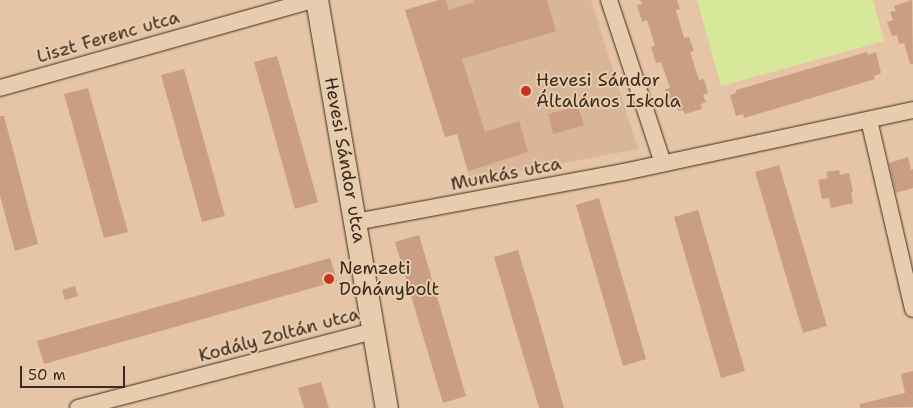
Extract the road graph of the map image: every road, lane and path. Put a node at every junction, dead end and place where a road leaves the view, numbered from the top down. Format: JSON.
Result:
{"nodes":[{"id":1,"x":316,"y":0,"type":"edge"},
{"id":2,"x":609,"y":0,"type":"edge"},
{"id":3,"x":0,"y":88,"type":"edge"},
{"id":4,"x":913,"y":110,"type":"edge"},
{"id":5,"x":869,"y":120,"type":"junction"},
{"id":6,"x":663,"y":163,"type":"junction"},
{"id":7,"x":356,"y":222,"type":"junction"},
{"id":8,"x":913,"y":309,"type":"edge"},
{"id":9,"x":374,"y":331,"type":"junction"},
{"id":10,"x":78,"y":408,"type":"edge"},
{"id":11,"x":387,"y":408,"type":"edge"}],
"edges":[{"from":1,"to":3,"type":"street","name":"Liszt Ferenc utca"},
{"from":1,"to":7,"type":"main road","name":"Hevesi Sándor utca"},
{"from":2,"to":6,"type":"street"},
{"from":4,"to":5,"type":"street","name":"Munkás utca"},
{"from":5,"to":6,"type":"street","name":"Munkás utca"},
{"from":5,"to":8,"type":"street"},
{"from":6,"to":7,"type":"street","name":"Munkás utca"},
{"from":7,"to":9,"type":"main road","name":"Hevesi Sándor utca"},
{"from":9,"to":10,"type":"street","name":"Kodály Zoltán utca"},
{"from":9,"to":11,"type":"main road","name":"Hevesi Sándor utca"}]}
